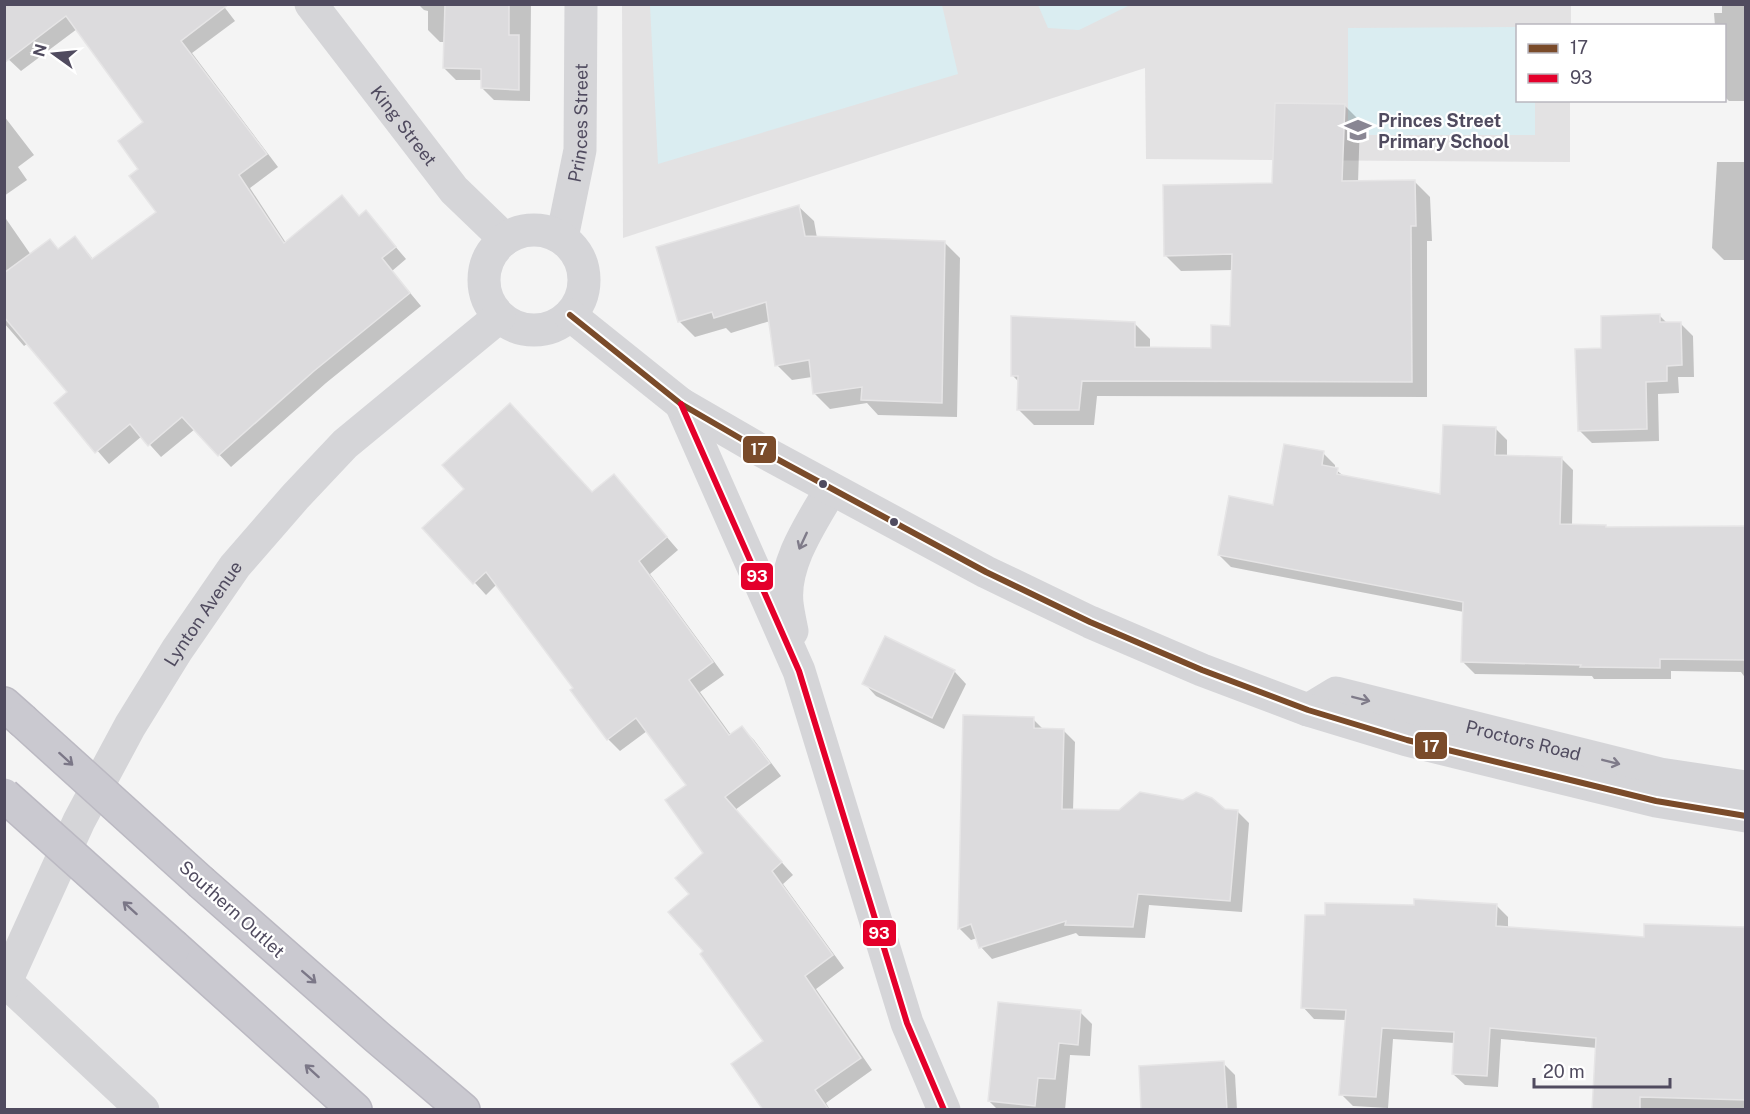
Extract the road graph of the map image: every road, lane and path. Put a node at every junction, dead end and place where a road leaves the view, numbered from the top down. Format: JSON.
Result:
{"nodes":[{"id":1,"x":311,"y":4,"type":"edge"},
{"id":2,"x":581,"y":4,"type":"edge"},
{"id":3,"x":562,"y":238,"type":"junction"},
{"id":4,"x":505,"y":239,"type":"junction"},
{"id":5,"x":570,"y":315,"type":"junction"},
{"id":6,"x":499,"y":316,"type":"junction"},
{"id":7,"x":681,"y":404,"type":"junction"},
{"id":8,"x":831,"y":489,"type":"junction"},
{"id":9,"x":799,"y":671,"type":"junction"},
{"id":10,"x":1308,"y":710,"type":"junction"},
{"id":11,"x":13,"y":712,"type":"edge"},
{"id":12,"x":1746,"y":788,"type":"edge"},
{"id":13,"x":4,"y":795,"type":"edge"},
{"id":14,"x":1746,"y":816,"type":"edge"},
{"id":15,"x":5,"y":984,"type":"edge"},
{"id":16,"x":143,"y":1110,"type":"edge"},
{"id":17,"x":355,"y":1110,"type":"edge"},
{"id":18,"x":463,"y":1110,"type":"edge"},
{"id":19,"x":944,"y":1110,"type":"edge"}],
"edges":[{"from":1,"to":4,"type":"street","name":"King Street"},
{"from":2,"to":3,"type":"street","name":"Princes Street"},
{"from":3,"to":4,"type":"street"},
{"from":3,"to":5,"type":"street"},
{"from":4,"to":6,"type":"street"},
{"from":5,"to":6,"type":"street"},
{"from":5,"to":7,"type":"street","name":"Proctors Road"},
{"from":6,"to":15,"type":"street","name":"Lynton Avenue"},
{"from":7,"to":8,"type":"street","name":"Proctors Road"},
{"from":7,"to":9,"type":"street"},
{"from":8,"to":9,"type":"street","one_way":true},
{"from":8,"to":10,"type":"street","name":"Proctors Road"},
{"from":9,"to":19,"type":"street"},
{"from":10,"to":12,"type":"street","name":"Proctors Road","one_way":true},
{"from":10,"to":14,"type":"street","name":"Proctors Road"},
{"from":11,"to":18,"type":"highway","name":"Southern Outlet","one_way":true,"bridge":true},
{"from":17,"to":13,"type":"highway","one_way":true,"bridge":true},
{"from":15,"to":16,"type":"street"}]}
